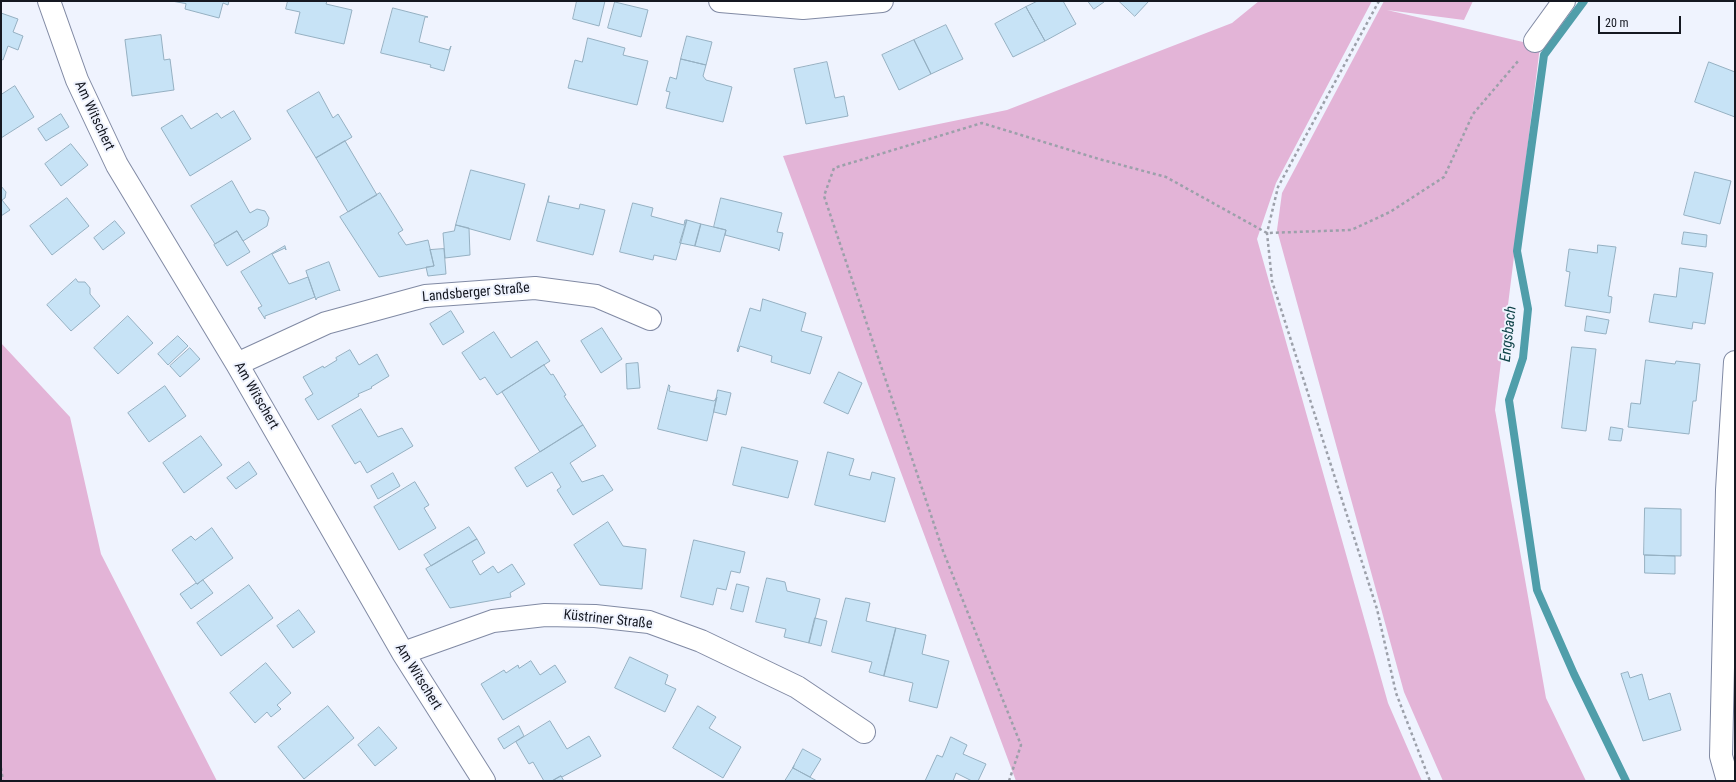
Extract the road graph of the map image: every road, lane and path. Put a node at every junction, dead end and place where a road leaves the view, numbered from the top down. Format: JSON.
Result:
{"nodes":[{"id":1,"x":49,"y":1,"type":"edge"},
{"id":2,"x":720,"y":1,"type":"edge"},
{"id":3,"x":882,"y":1,"type":"edge"},
{"id":4,"x":1379,"y":1,"type":"edge"},
{"id":5,"x":1564,"y":1,"type":"edge"},
{"id":6,"x":1535,"y":41,"type":"joint"},
{"id":7,"x":1267,"y":233,"type":"junction"},
{"id":8,"x":650,"y":319,"type":"dead end"},
{"id":9,"x":1735,"y":362,"type":"edge"},
{"id":10,"x":237,"y":364,"type":"junction"},
{"id":11,"x":403,"y":653,"type":"junction"},
{"id":12,"x":864,"y":732,"type":"dead end"},
{"id":13,"x":1,"y":768,"type":"edge"},
{"id":14,"x":3,"y":781,"type":"edge"},
{"id":15,"x":484,"y":781,"type":"edge"},
{"id":16,"x":1009,"y":781,"type":"edge"},
{"id":17,"x":1430,"y":781,"type":"edge"},
{"id":18,"x":1728,"y":781,"type":"edge"}],
"edges":[{"from":1,"to":10,"type":"street","name":"Am Witschert"},
{"from":2,"to":3,"type":"street"},
{"from":4,"to":7,"type":"path"},
{"from":5,"to":6,"type":"street"},
{"from":6,"to":7,"type":"path"},
{"from":7,"to":16,"type":"path"},
{"from":7,"to":17,"type":"path"},
{"from":8,"to":10,"type":"street","name":"Landsberger Straße"},
{"from":9,"to":18,"type":"street"},
{"from":10,"to":11,"type":"street","name":"Am Witschert"},
{"from":11,"to":12,"type":"street","name":"Küstriner Straße"},
{"from":11,"to":15,"type":"street","name":"Am Witschert"},
{"from":13,"to":14,"type":"path"}]}
